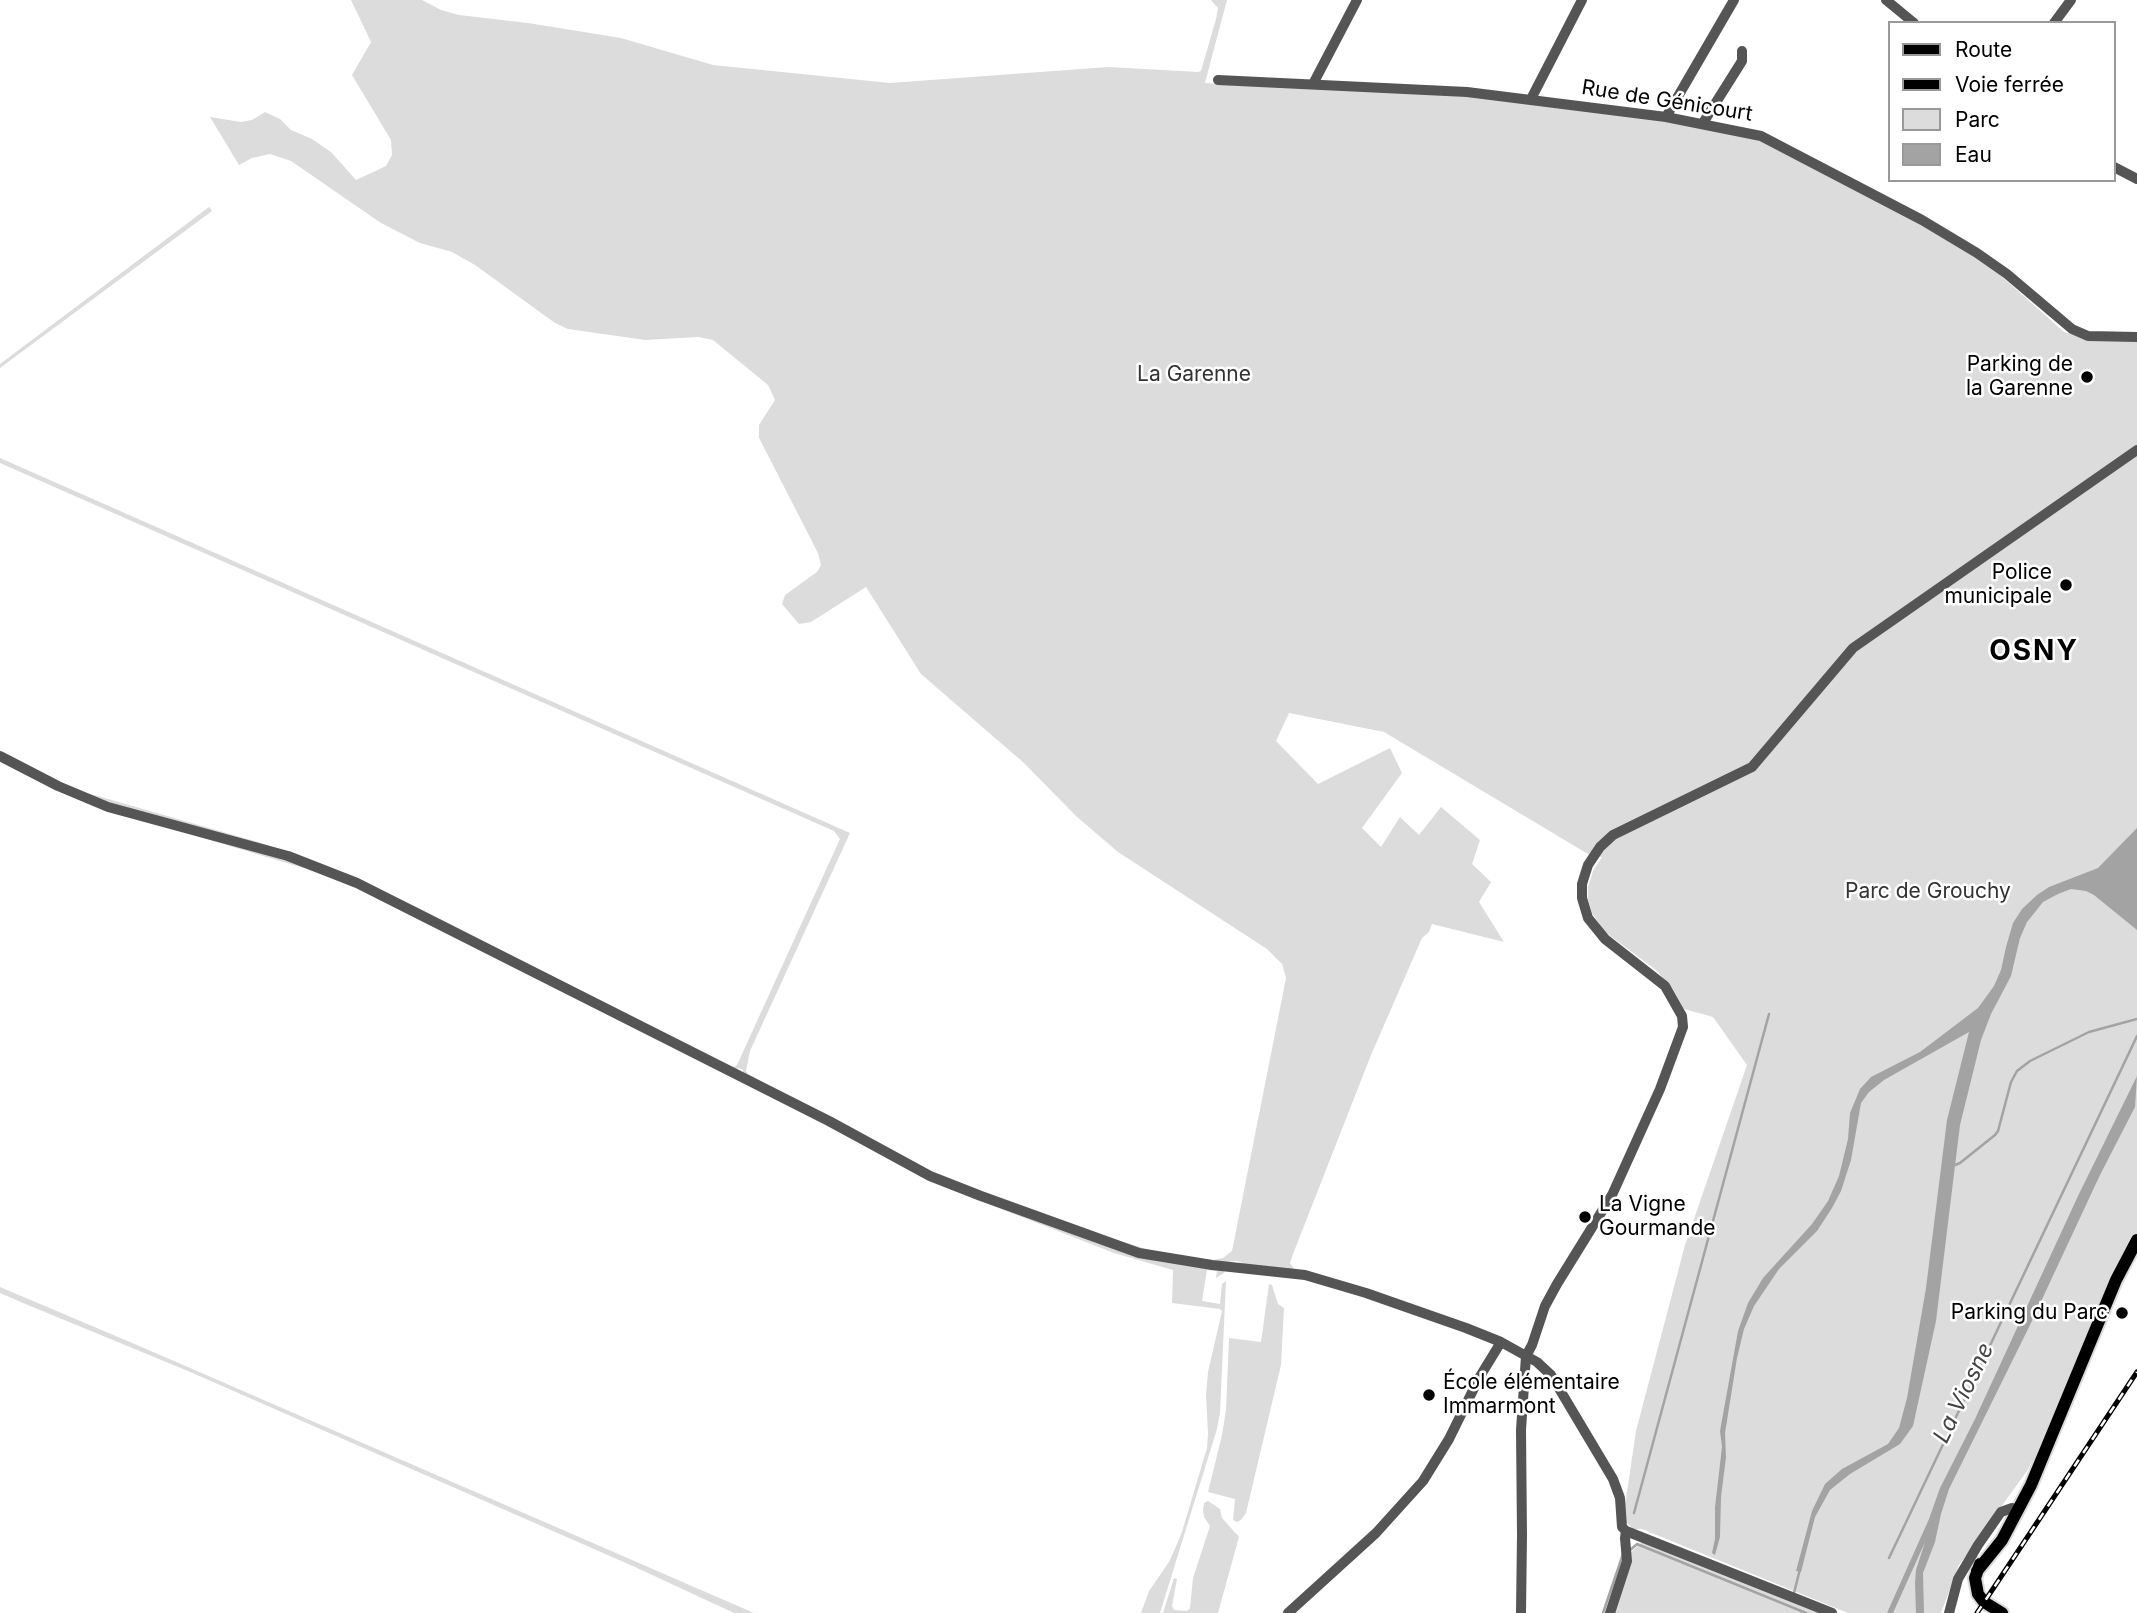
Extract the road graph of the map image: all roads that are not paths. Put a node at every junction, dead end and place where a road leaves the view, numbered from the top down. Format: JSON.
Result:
{"nodes":[{"id":1,"x":1357,"y":0,"type":"edge"},
{"id":2,"x":1582,"y":0,"type":"edge"},
{"id":3,"x":1734,"y":0,"type":"edge"},
{"id":4,"x":1886,"y":0,"type":"edge"},
{"id":5,"x":2071,"y":0,"type":"edge"},
{"id":6,"x":1912,"y":21,"type":"edge"},
{"id":7,"x":2055,"y":21,"type":"edge"},
{"id":8,"x":1742,"y":51,"type":"dead end"},
{"id":9,"x":1218,"y":80,"type":"dead end"},
{"id":10,"x":1313,"y":84,"type":"junction"},
{"id":11,"x":1531,"y":99,"type":"junction"},
{"id":12,"x":1666,"y":117,"type":"junction"},
{"id":13,"x":1703,"y":123,"type":"junction"},
{"id":14,"x":2116,"y":168,"type":"edge"},
{"id":15,"x":2137,"y":179,"type":"edge"},
{"id":16,"x":2137,"y":337,"type":"edge"},
{"id":17,"x":2137,"y":450,"type":"edge"},
{"id":18,"x":0,"y":756,"type":"edge"},
{"id":19,"x":2137,"y":1240,"type":"edge"},
{"id":20,"x":1501,"y":1342,"type":"junction"},
{"id":21,"x":1526,"y":1356,"type":"junction"},
{"id":22,"x":2006,"y":1521,"type":"junction"},
{"id":23,"x":1626,"y":1531,"type":"junction"},
{"id":24,"x":1288,"y":1613,"type":"edge"},
{"id":25,"x":1521,"y":1613,"type":"edge"},
{"id":26,"x":1610,"y":1613,"type":"edge"},
{"id":27,"x":1832,"y":1613,"type":"edge"},
{"id":28,"x":1949,"y":1613,"type":"edge"},
{"id":29,"x":2002,"y":1613,"type":"edge"}],
"edges":[{"from":1,"to":10,"type":"street"},
{"from":2,"to":11,"type":"street"},
{"from":3,"to":12,"type":"street"},
{"from":4,"to":6,"type":"street"},
{"from":5,"to":7,"type":"street"},
{"from":8,"to":13,"type":"street"},
{"from":9,"to":10,"type":"street","name":"Rue de Génicourt"},
{"from":10,"to":11,"type":"street","name":"Rue de Génicourt"},
{"from":11,"to":12,"type":"street","name":"Rue de Génicourt"},
{"from":12,"to":13,"type":"street","name":"Rue de Génicourt"},
{"from":13,"to":16,"type":"street","name":"Rue de Génicourt"},
{"from":14,"to":15,"type":"street"},
{"from":17,"to":21,"type":"street"},
{"from":18,"to":20,"type":"street"},
{"from":19,"to":22,"type":"main road"},
{"from":20,"to":21,"type":"street"},
{"from":20,"to":24,"type":"street"},
{"from":21,"to":23,"type":"street"},
{"from":21,"to":25,"type":"street"},
{"from":22,"to":28,"type":"street"},
{"from":22,"to":29,"type":"main road"},
{"from":23,"to":26,"type":"street"},
{"from":23,"to":27,"type":"street"}]}
